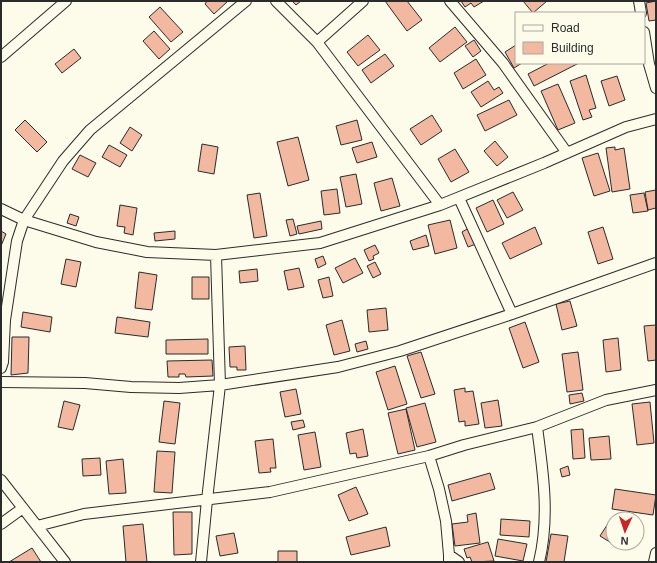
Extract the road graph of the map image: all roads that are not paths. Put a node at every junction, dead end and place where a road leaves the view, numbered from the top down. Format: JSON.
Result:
{"nodes":[{"id":1,"x":66,"y":1,"type":"edge"},
{"id":2,"x":246,"y":1,"type":"edge"},
{"id":3,"x":276,"y":1,"type":"edge"},
{"id":4,"x":363,"y":1,"type":"edge"},
{"id":5,"x":450,"y":1,"type":"edge"},
{"id":6,"x":639,"y":1,"type":"edge"},
{"id":7,"x":641,"y":12,"type":"edge"},
{"id":8,"x":645,"y":38,"type":"edge"},
{"id":9,"x":317,"y":42,"type":"junction"},
{"id":10,"x":3,"y":52,"type":"edge"},
{"id":11,"x":656,"y":88,"type":"edge"},
{"id":12,"x":656,"y":119,"type":"edge"},
{"id":13,"x":567,"y":153,"type":"junction"},
{"id":14,"x":459,"y":198,"type":"junction"},
{"id":15,"x":440,"y":205,"type":"junction"},
{"id":16,"x":1,"y":210,"type":"edge"},
{"id":17,"x":24,"y":220,"type":"junction"},
{"id":18,"x":216,"y":255,"type":"junction"},
{"id":19,"x":656,"y":263,"type":"edge"},
{"id":20,"x":512,"y":314,"type":"junction"},
{"id":21,"x":1,"y":368,"type":"edge"},
{"id":22,"x":1,"y":382,"type":"edge"},
{"id":23,"x":220,"y":385,"type":"junction"},
{"id":24,"x":656,"y":390,"type":"edge"},
{"id":25,"x":537,"y":427,"type":"junction"},
{"id":26,"x":429,"y":456,"type":"junction"},
{"id":27,"x":1,"y":480,"type":"edge"},
{"id":28,"x":207,"y":500,"type":"junction"},
{"id":29,"x":23,"y":508,"type":"junction"},
{"id":30,"x":1,"y":524,"type":"edge"},
{"id":31,"x":37,"y":526,"type":"junction"},
{"id":32,"x":656,"y":553,"type":"edge"},
{"id":33,"x":449,"y":559,"type":"edge"},
{"id":34,"x":65,"y":562,"type":"edge"},
{"id":35,"x":201,"y":562,"type":"edge"},
{"id":36,"x":459,"y":562,"type":"edge"},
{"id":37,"x":539,"y":562,"type":"edge"},
{"id":38,"x":654,"y":562,"type":"edge"}],
"edges":[{"from":1,"to":10,"type":"street"},
{"from":2,"to":17,"type":"street"},
{"from":3,"to":9,"type":"street"},
{"from":4,"to":9,"type":"street"},
{"from":5,"to":13,"type":"street"},
{"from":6,"to":7,"type":"street"},
{"from":8,"to":11,"type":"street"},
{"from":9,"to":15,"type":"street"},
{"from":12,"to":13,"type":"street"},
{"from":13,"to":14,"type":"street"},
{"from":14,"to":15,"type":"street"},
{"from":14,"to":20,"type":"street"},
{"from":15,"to":18,"type":"street"},
{"from":16,"to":17,"type":"street"},
{"from":17,"to":18,"type":"street"},
{"from":17,"to":21,"type":"street"},
{"from":18,"to":23,"type":"street"},
{"from":19,"to":20,"type":"street"},
{"from":20,"to":23,"type":"street"},
{"from":22,"to":23,"type":"street"},
{"from":23,"to":28,"type":"street"},
{"from":24,"to":25,"type":"street"},
{"from":25,"to":26,"type":"street"},
{"from":25,"to":37,"type":"street"},
{"from":26,"to":28,"type":"street"},
{"from":26,"to":33,"type":"street"},
{"from":27,"to":29,"type":"street"},
{"from":28,"to":31,"type":"street"},
{"from":28,"to":35,"type":"street"},
{"from":29,"to":30,"type":"street"},
{"from":29,"to":31,"type":"street"},
{"from":31,"to":34,"type":"street"},
{"from":32,"to":38,"type":"street"},
{"from":33,"to":36,"type":"street"}]}
